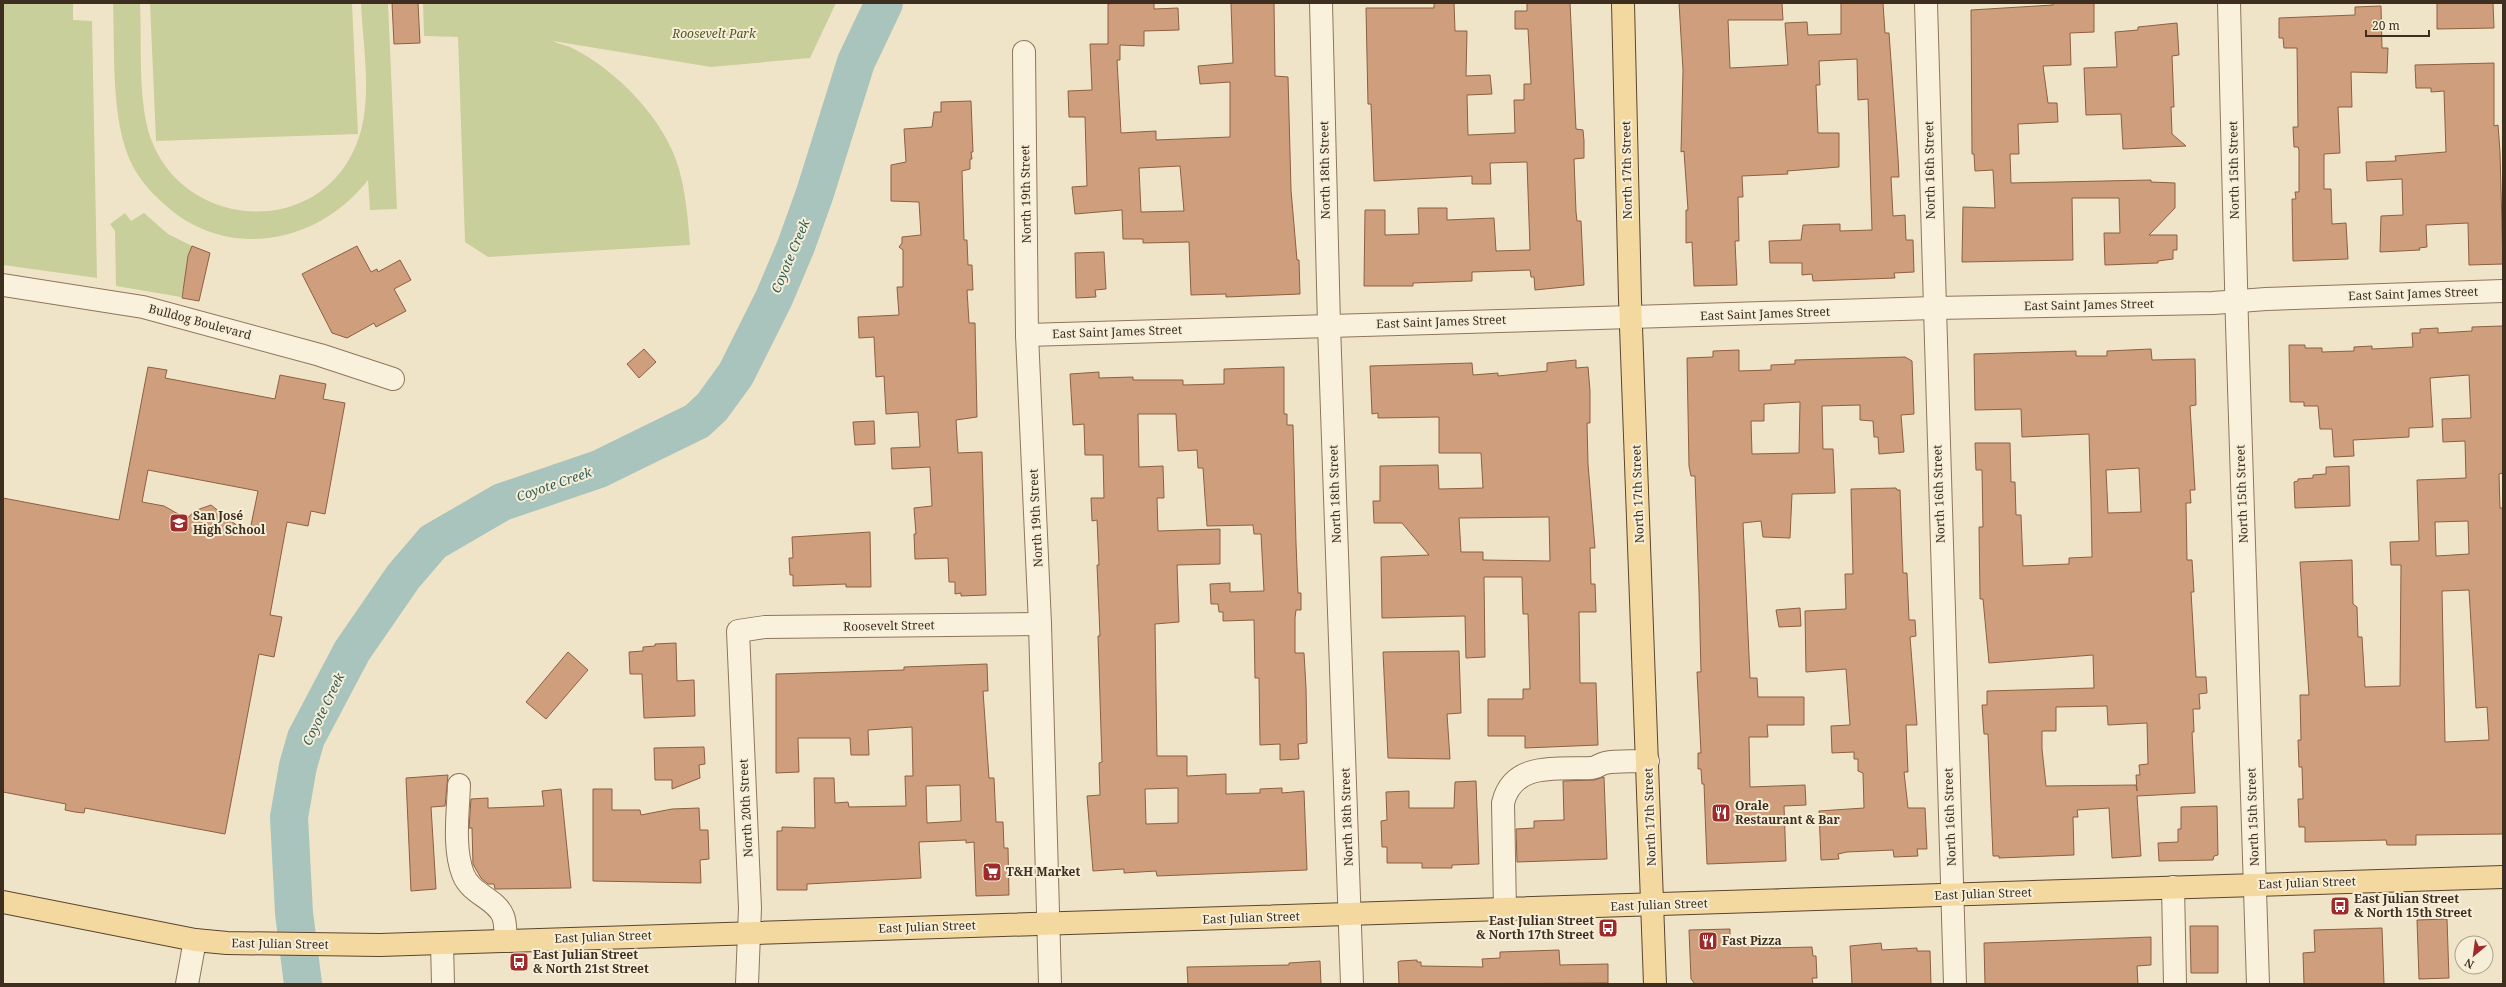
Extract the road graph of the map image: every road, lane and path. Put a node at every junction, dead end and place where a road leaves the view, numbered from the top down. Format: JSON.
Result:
{"nodes":[{"id":1,"x":1321,"y":3,"type":"edge"},
{"id":2,"x":1623,"y":3,"type":"edge"},
{"id":3,"x":1926,"y":3,"type":"edge"},
{"id":4,"x":2230,"y":3,"type":"edge"},
{"id":5,"x":1024,"y":52,"type":"dead end"},
{"id":6,"x":3,"y":285,"type":"edge"},
{"id":7,"x":2503,"y":291,"type":"edge"},
{"id":8,"x":2237,"y":301,"type":"junction"},
{"id":9,"x":1934,"y":308,"type":"junction"},
{"id":10,"x":1631,"y":317,"type":"junction"},
{"id":11,"x":1329,"y":325,"type":"junction"},
{"id":12,"x":1027,"y":335,"type":"junction"},
{"id":13,"x":394,"y":379,"type":"dead end"},
{"id":14,"x":1040,"y":624,"type":"junction"},
{"id":15,"x":738,"y":631,"type":"joint"},
{"id":16,"x":1648,"y":762,"type":"junction"},
{"id":17,"x":459,"y":785,"type":"dead end"},
{"id":18,"x":2503,"y":877,"type":"edge"},
{"id":19,"x":2255,"y":885,"type":"junction"},
{"id":20,"x":2173,"y":887,"type":"junction"},
{"id":21,"x":1952,"y":895,"type":"junction"},
{"id":22,"x":3,"y":902,"type":"edge"},
{"id":23,"x":1653,"y":906,"type":"junction"},
{"id":24,"x":1505,"y":910,"type":"junction"},
{"id":25,"x":1350,"y":915,"type":"junction"},
{"id":26,"x":1048,"y":924,"type":"junction"},
{"id":27,"x":748,"y":933,"type":"junction"},
{"id":28,"x":195,"y":940,"type":"junction"},
{"id":29,"x":506,"y":941,"type":"junction"},
{"id":30,"x":442,"y":943,"type":"junction"},
{"id":31,"x":187,"y":984,"type":"edge"},
{"id":32,"x":443,"y":984,"type":"edge"},
{"id":33,"x":747,"y":984,"type":"edge"},
{"id":34,"x":1050,"y":984,"type":"edge"},
{"id":35,"x":1352,"y":984,"type":"edge"},
{"id":36,"x":1655,"y":984,"type":"edge"},
{"id":37,"x":1955,"y":984,"type":"edge"},
{"id":38,"x":2175,"y":984,"type":"edge"},
{"id":39,"x":2258,"y":984,"type":"edge"}],
"edges":[{"from":1,"to":11,"type":"street","name":"North 18th Street"},
{"from":2,"to":10,"type":"main road","name":"North 17th Street"},
{"from":3,"to":9,"type":"street","name":"North 16th Street"},
{"from":4,"to":8,"type":"street","name":"North 15th Street"},
{"from":5,"to":12,"type":"street","name":"North 19th Street"},
{"from":6,"to":13,"type":"street","name":"Bulldog Boulevard"},
{"from":7,"to":8,"type":"street","name":"East Saint James Street"},
{"from":8,"to":9,"type":"street","name":"East Saint James Street"},
{"from":8,"to":19,"type":"street","name":"North 15th Street"},
{"from":9,"to":10,"type":"street","name":"East Saint James Street"},
{"from":9,"to":21,"type":"street","name":"North 16th Street"},
{"from":10,"to":11,"type":"street","name":"East Saint James Street"},
{"from":10,"to":16,"type":"main road","name":"North 17th Street"},
{"from":11,"to":12,"type":"street","name":"East Saint James Street"},
{"from":11,"to":25,"type":"street","name":"North 18th Street"},
{"from":12,"to":14,"type":"street","name":"North 19th Street"},
{"from":14,"to":15,"type":"street","name":"Roosevelt Street"},
{"from":14,"to":26,"type":"street","name":"North 19th Street"},
{"from":15,"to":27,"type":"street","name":"North 20th Street"},
{"from":16,"to":23,"type":"main road","name":"North 17th Street"},
{"from":16,"to":24,"type":"street"},
{"from":17,"to":29,"type":"street"},
{"from":18,"to":19,"type":"main road","name":"East Julian Street"},
{"from":19,"to":20,"type":"main road","name":"East Julian Street"},
{"from":19,"to":39,"type":"street","name":"North 15th Street"},
{"from":20,"to":21,"type":"main road","name":"East Julian Street"},
{"from":20,"to":38,"type":"street"},
{"from":21,"to":23,"type":"main road","name":"East Julian Street"},
{"from":21,"to":37,"type":"street","name":"North 16th Street"},
{"from":22,"to":28,"type":"main road","name":"East Julian Street"},
{"from":23,"to":24,"type":"main road","name":"East Julian Street"},
{"from":23,"to":36,"type":"main road","name":"North 17th Street"},
{"from":24,"to":25,"type":"main road","name":"East Julian Street"},
{"from":25,"to":26,"type":"main road","name":"East Julian Street"},
{"from":25,"to":35,"type":"street","name":"North 18th Street"},
{"from":26,"to":27,"type":"main road","name":"East Julian Street"},
{"from":26,"to":34,"type":"street","name":"North 19th Street"},
{"from":27,"to":29,"type":"main road","name":"East Julian Street"},
{"from":27,"to":33,"type":"street","name":"North 20th Street"},
{"from":28,"to":30,"type":"main road","name":"East Julian Street"},
{"from":28,"to":31,"type":"street"},
{"from":29,"to":30,"type":"main road","name":"East Julian Street"},
{"from":30,"to":32,"type":"street"}]}
